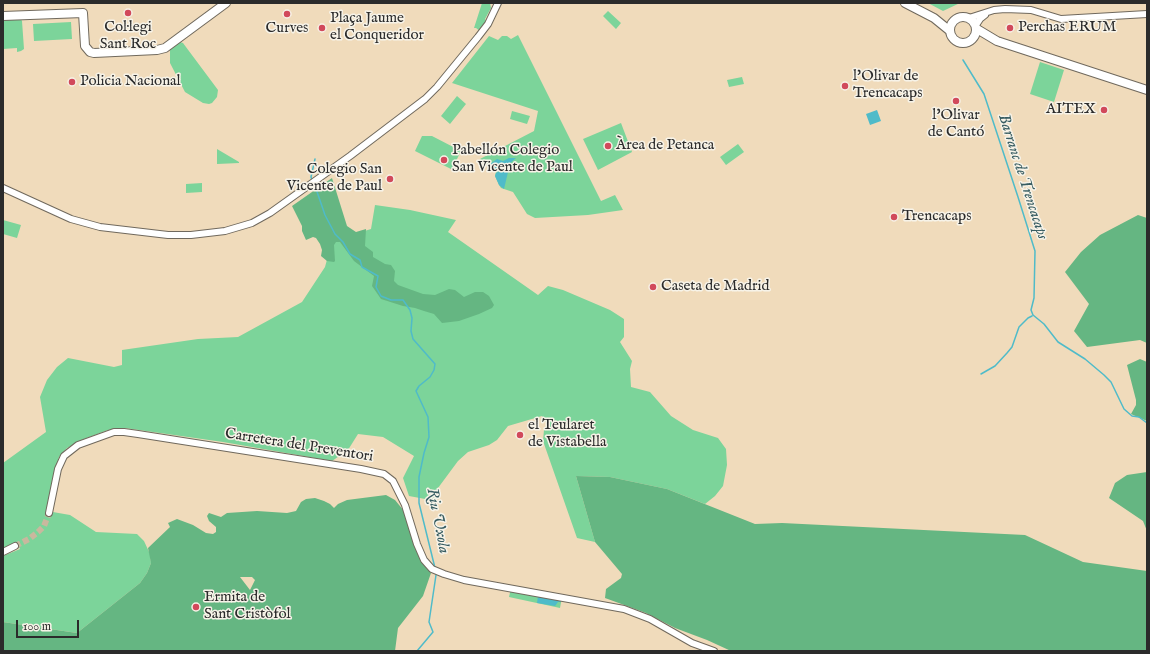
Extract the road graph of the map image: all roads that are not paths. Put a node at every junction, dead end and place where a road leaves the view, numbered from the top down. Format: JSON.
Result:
{"nodes":[{"id":1,"x":226,"y":3,"type":"edge"},
{"id":2,"x":498,"y":3,"type":"edge"},
{"id":3,"x":905,"y":3,"type":"edge"},
{"id":4,"x":989,"y":12,"type":"junction"},
{"id":5,"x":1147,"y":14,"type":"edge"},
{"id":6,"x":3,"y":16,"type":"edge"},
{"id":7,"x":934,"y":18,"type":"junction"},
{"id":8,"x":969,"y":18,"type":"junction"},
{"id":9,"x":953,"y":21,"type":"junction"},
{"id":10,"x":976,"y":27,"type":"junction"},
{"id":11,"x":950,"y":31,"type":"junction"},
{"id":12,"x":973,"y":40,"type":"junction"},
{"id":13,"x":997,"y":41,"type":"junction"},
{"id":14,"x":1147,"y":90,"type":"edge"},
{"id":15,"x":3,"y":188,"type":"edge"},
{"id":16,"x":49,"y":513,"type":"tunnel mouth"},
{"id":17,"x":15,"y":546,"type":"tunnel mouth"},
{"id":18,"x":3,"y":552,"type":"edge"},
{"id":19,"x":714,"y":651,"type":"edge"}],
"edges":[{"from":1,"to":6,"type":"main road"},
{"from":2,"to":15,"type":"street"},
{"from":3,"to":7,"type":"main road"},
{"from":4,"to":5,"type":"street"},
{"from":4,"to":8,"type":"street"},
{"from":4,"to":10,"type":"street"},
{"from":7,"to":9,"type":"main road"},
{"from":7,"to":11,"type":"main road"},
{"from":8,"to":9,"type":"main road"},
{"from":8,"to":10,"type":"main road"},
{"from":9,"to":11,"type":"main road"},
{"from":10,"to":12,"type":"main road"},
{"from":10,"to":13,"type":"main road"},
{"from":11,"to":12,"type":"main road"},
{"from":12,"to":13,"type":"main road"},
{"from":13,"to":14,"type":"main road"},
{"from":16,"to":19,"type":"street","name":"Carretera del Preventori"},
{"from":17,"to":18,"type":"street"}]}
